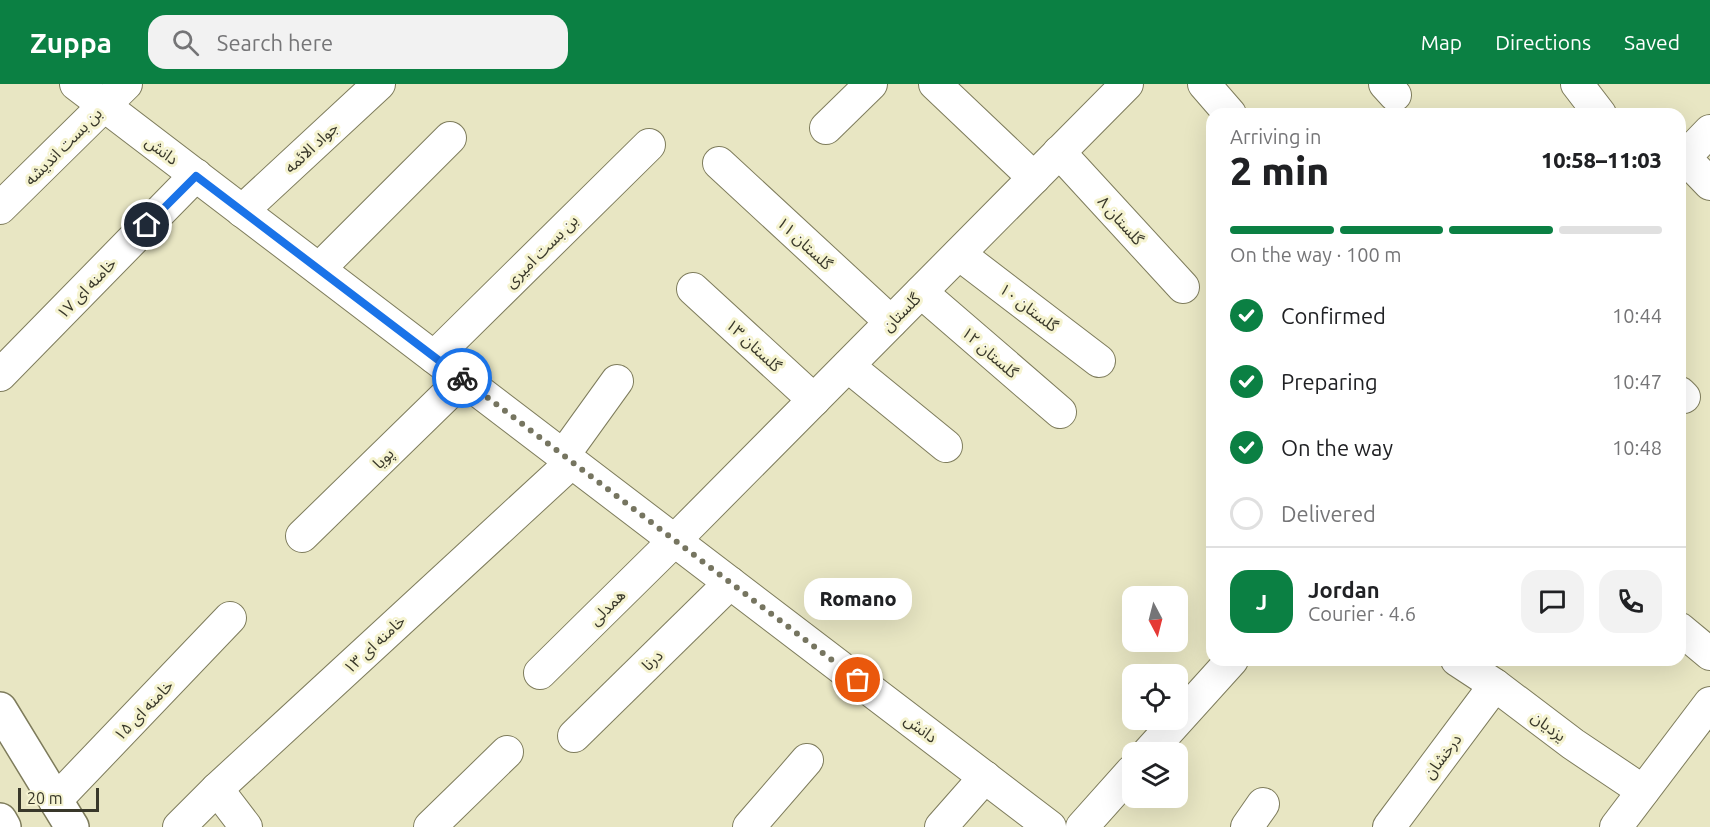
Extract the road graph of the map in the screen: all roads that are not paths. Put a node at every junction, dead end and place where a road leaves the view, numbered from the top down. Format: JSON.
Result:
{"nodes":[{"id":1,"x":76,"y":84,"type":"edge"},
{"id":2,"x":126,"y":84,"type":"edge"},
{"id":3,"x":379,"y":84,"type":"edge"},
{"id":4,"x":870,"y":84,"type":"edge"},
{"id":5,"x":935,"y":84,"type":"edge"},
{"id":6,"x":1127,"y":84,"type":"edge"},
{"id":7,"x":1204,"y":84,"type":"edge"},
{"id":8,"x":1577,"y":84,"type":"edge"},
{"id":9,"x":104,"y":105,"type":"junction"},
{"id":10,"x":1225,"y":108,"type":"edge"},
{"id":11,"x":1595,"y":108,"type":"edge"},
{"id":12,"x":826,"y":128,"type":"dead end"},
{"id":13,"x":1710,"y":131,"type":"edge"},
{"id":14,"x":450,"y":138,"type":"dead end"},
{"id":15,"x":648,"y":145,"type":"dead end"},
{"id":16,"x":1059,"y":152,"type":"junction"},
{"id":17,"x":1686,"y":157,"type":"edge"},
{"id":18,"x":719,"y":163,"type":"dead end"},
{"id":19,"x":1686,"y":163,"type":"edge"},
{"id":20,"x":196,"y":176,"type":"junction"},
{"id":21,"x":1034,"y":178,"type":"junction"},
{"id":22,"x":1710,"y":184,"type":"edge"},
{"id":23,"x":0,"y":208,"type":"edge"},
{"id":24,"x":242,"y":211,"type":"junction"},
{"id":25,"x":958,"y":254,"type":"junction"},
{"id":26,"x":319,"y":269,"type":"junction"},
{"id":27,"x":1183,"y":287,"type":"dead end"},
{"id":28,"x":693,"y":289,"type":"dead end"},
{"id":29,"x":921,"y":292,"type":"junction"},
{"id":30,"x":891,"y":322,"type":"junction"},
{"id":31,"x":434,"y":357,"type":"junction"},
{"id":32,"x":1099,"y":361,"type":"dead end"},
{"id":33,"x":848,"y":366,"type":"junction"},
{"id":34,"x":0,"y":375,"type":"edge"},
{"id":35,"x":464,"y":379,"type":"junction"},
{"id":36,"x":617,"y":381,"type":"dead end"},
{"id":37,"x":814,"y":400,"type":"junction"},
{"id":38,"x":1060,"y":412,"type":"dead end"},
{"id":39,"x":946,"y":446,"type":"dead end"},
{"id":40,"x":568,"y":459,"type":"junction"},
{"id":41,"x":302,"y":536,"type":"dead end"},
{"id":42,"x":675,"y":540,"type":"junction"},
{"id":43,"x":730,"y":583,"type":"junction"},
{"id":44,"x":230,"y":618,"type":"dead end"},
{"id":45,"x":1686,"y":634,"type":"edge"},
{"id":46,"x":1710,"y":654,"type":"edge"},
{"id":47,"x":1227,"y":666,"type":"edge"},
{"id":48,"x":1465,"y":666,"type":"edge"},
{"id":49,"x":540,"y":673,"type":"dead end"},
{"id":50,"x":1495,"y":685,"type":"junction"},
{"id":51,"x":1710,"y":703,"type":"edge"},
{"id":52,"x":0,"y":709,"type":"edge"},
{"id":53,"x":574,"y":736,"type":"dead end"},
{"id":54,"x":1158,"y":742,"type":"edge"},
{"id":55,"x":507,"y":752,"type":"dead end"},
{"id":56,"x":807,"y":760,"type":"dead end"},
{"id":57,"x":985,"y":777,"type":"junction"},
{"id":58,"x":1122,"y":782,"type":"edge"},
{"id":59,"x":217,"y":789,"type":"junction"},
{"id":60,"x":1643,"y":792,"type":"junction"},
{"id":61,"x":63,"y":814,"type":"edge"},
{"id":62,"x":0,"y":820,"type":"edge"},
{"id":63,"x":4,"y":827,"type":"edge"},
{"id":64,"x":179,"y":827,"type":"edge"},
{"id":65,"x":246,"y":827,"type":"edge"},
{"id":66,"x":430,"y":827,"type":"edge"},
{"id":67,"x":748,"y":827,"type":"edge"},
{"id":68,"x":941,"y":827,"type":"edge"},
{"id":69,"x":1050,"y":827,"type":"edge"},
{"id":70,"x":1082,"y":827,"type":"edge"},
{"id":71,"x":1389,"y":827,"type":"edge"},
{"id":72,"x":1616,"y":827,"type":"edge"}],
"edges":[{"from":1,"to":9,"type":"street","name":"دانش"},
{"from":2,"to":9,"type":"street","name":"بن بست اندیشه"},
{"from":3,"to":24,"type":"street","name":"جواد الائمه"},
{"from":4,"to":12,"type":"street"},
{"from":5,"to":21,"type":"street"},
{"from":6,"to":16,"type":"street","name":"گلستان"},
{"from":7,"to":10,"type":"street"},
{"from":8,"to":11,"type":"street"},
{"from":9,"to":20,"type":"street","name":"دانش"},
{"from":9,"to":23,"type":"street","name":"بن بست اندیشه"},
{"from":13,"to":17,"type":"street"},
{"from":14,"to":26,"type":"street"},
{"from":15,"to":31,"type":"street","name":"بن بست امیری"},
{"from":16,"to":21,"type":"street","name":"گلستان"},
{"from":16,"to":27,"type":"street","name":"گلستان ۸"},
{"from":18,"to":30,"type":"street","name":"گلستان ۱۱"},
{"from":19,"to":22,"type":"street"},
{"from":20,"to":24,"type":"street","name":"دانش"},
{"from":20,"to":34,"type":"street","name":"خامنه ای ۱۷"},
{"from":21,"to":25,"type":"street","name":"گلستان"},
{"from":24,"to":26,"type":"street","name":"دانش"},
{"from":25,"to":29,"type":"street","name":"گلستان"},
{"from":25,"to":32,"type":"street","name":"گلستان ۱۰"},
{"from":26,"to":31,"type":"street","name":"دانش"},
{"from":28,"to":37,"type":"street","name":"گلستان ۱۳"},
{"from":29,"to":30,"type":"street","name":"گلستان"},
{"from":29,"to":38,"type":"street","name":"گلستان ۱۲"},
{"from":30,"to":33,"type":"street","name":"گلستان"},
{"from":31,"to":35,"type":"street","name":"دانش"},
{"from":33,"to":37,"type":"street","name":"گلستان"},
{"from":33,"to":39,"type":"street"},
{"from":35,"to":40,"type":"street","name":"دانش"},
{"from":35,"to":41,"type":"street","name":"پویا"},
{"from":36,"to":40,"type":"street","name":"خامنه ای ۱۳"},
{"from":37,"to":42,"type":"street","name":"گلستان"},
{"from":40,"to":42,"type":"street","name":"دانش"},
{"from":40,"to":59,"type":"street","name":"خامنه ای ۱۳"},
{"from":42,"to":43,"type":"street","name":"دانش"},
{"from":42,"to":49,"type":"street","name":"همدلی"},
{"from":43,"to":53,"type":"street","name":"درنا"},
{"from":43,"to":57,"type":"street","name":"دانش"},
{"from":44,"to":61,"type":"street","name":"خامنه ای ۱۵"},
{"from":45,"to":46,"type":"street"},
{"from":47,"to":54,"type":"street"},
{"from":48,"to":50,"type":"street","name":"یزدیان"},
{"from":50,"to":60,"type":"street","name":"یزدیان"},
{"from":50,"to":71,"type":"street","name":"درخشان"},
{"from":51,"to":60,"type":"street"},
{"from":52,"to":61,"type":"main road"},
{"from":55,"to":66,"type":"street"},
{"from":56,"to":67,"type":"street"},
{"from":57,"to":68,"type":"street"},
{"from":57,"to":69,"type":"street","name":"دانش"},
{"from":58,"to":70,"type":"street"},
{"from":59,"to":64,"type":"street","name":"خامنه ای ۱۳"},
{"from":59,"to":65,"type":"street"},
{"from":60,"to":72,"type":"street"},
{"from":62,"to":63,"type":"main road"}]}
